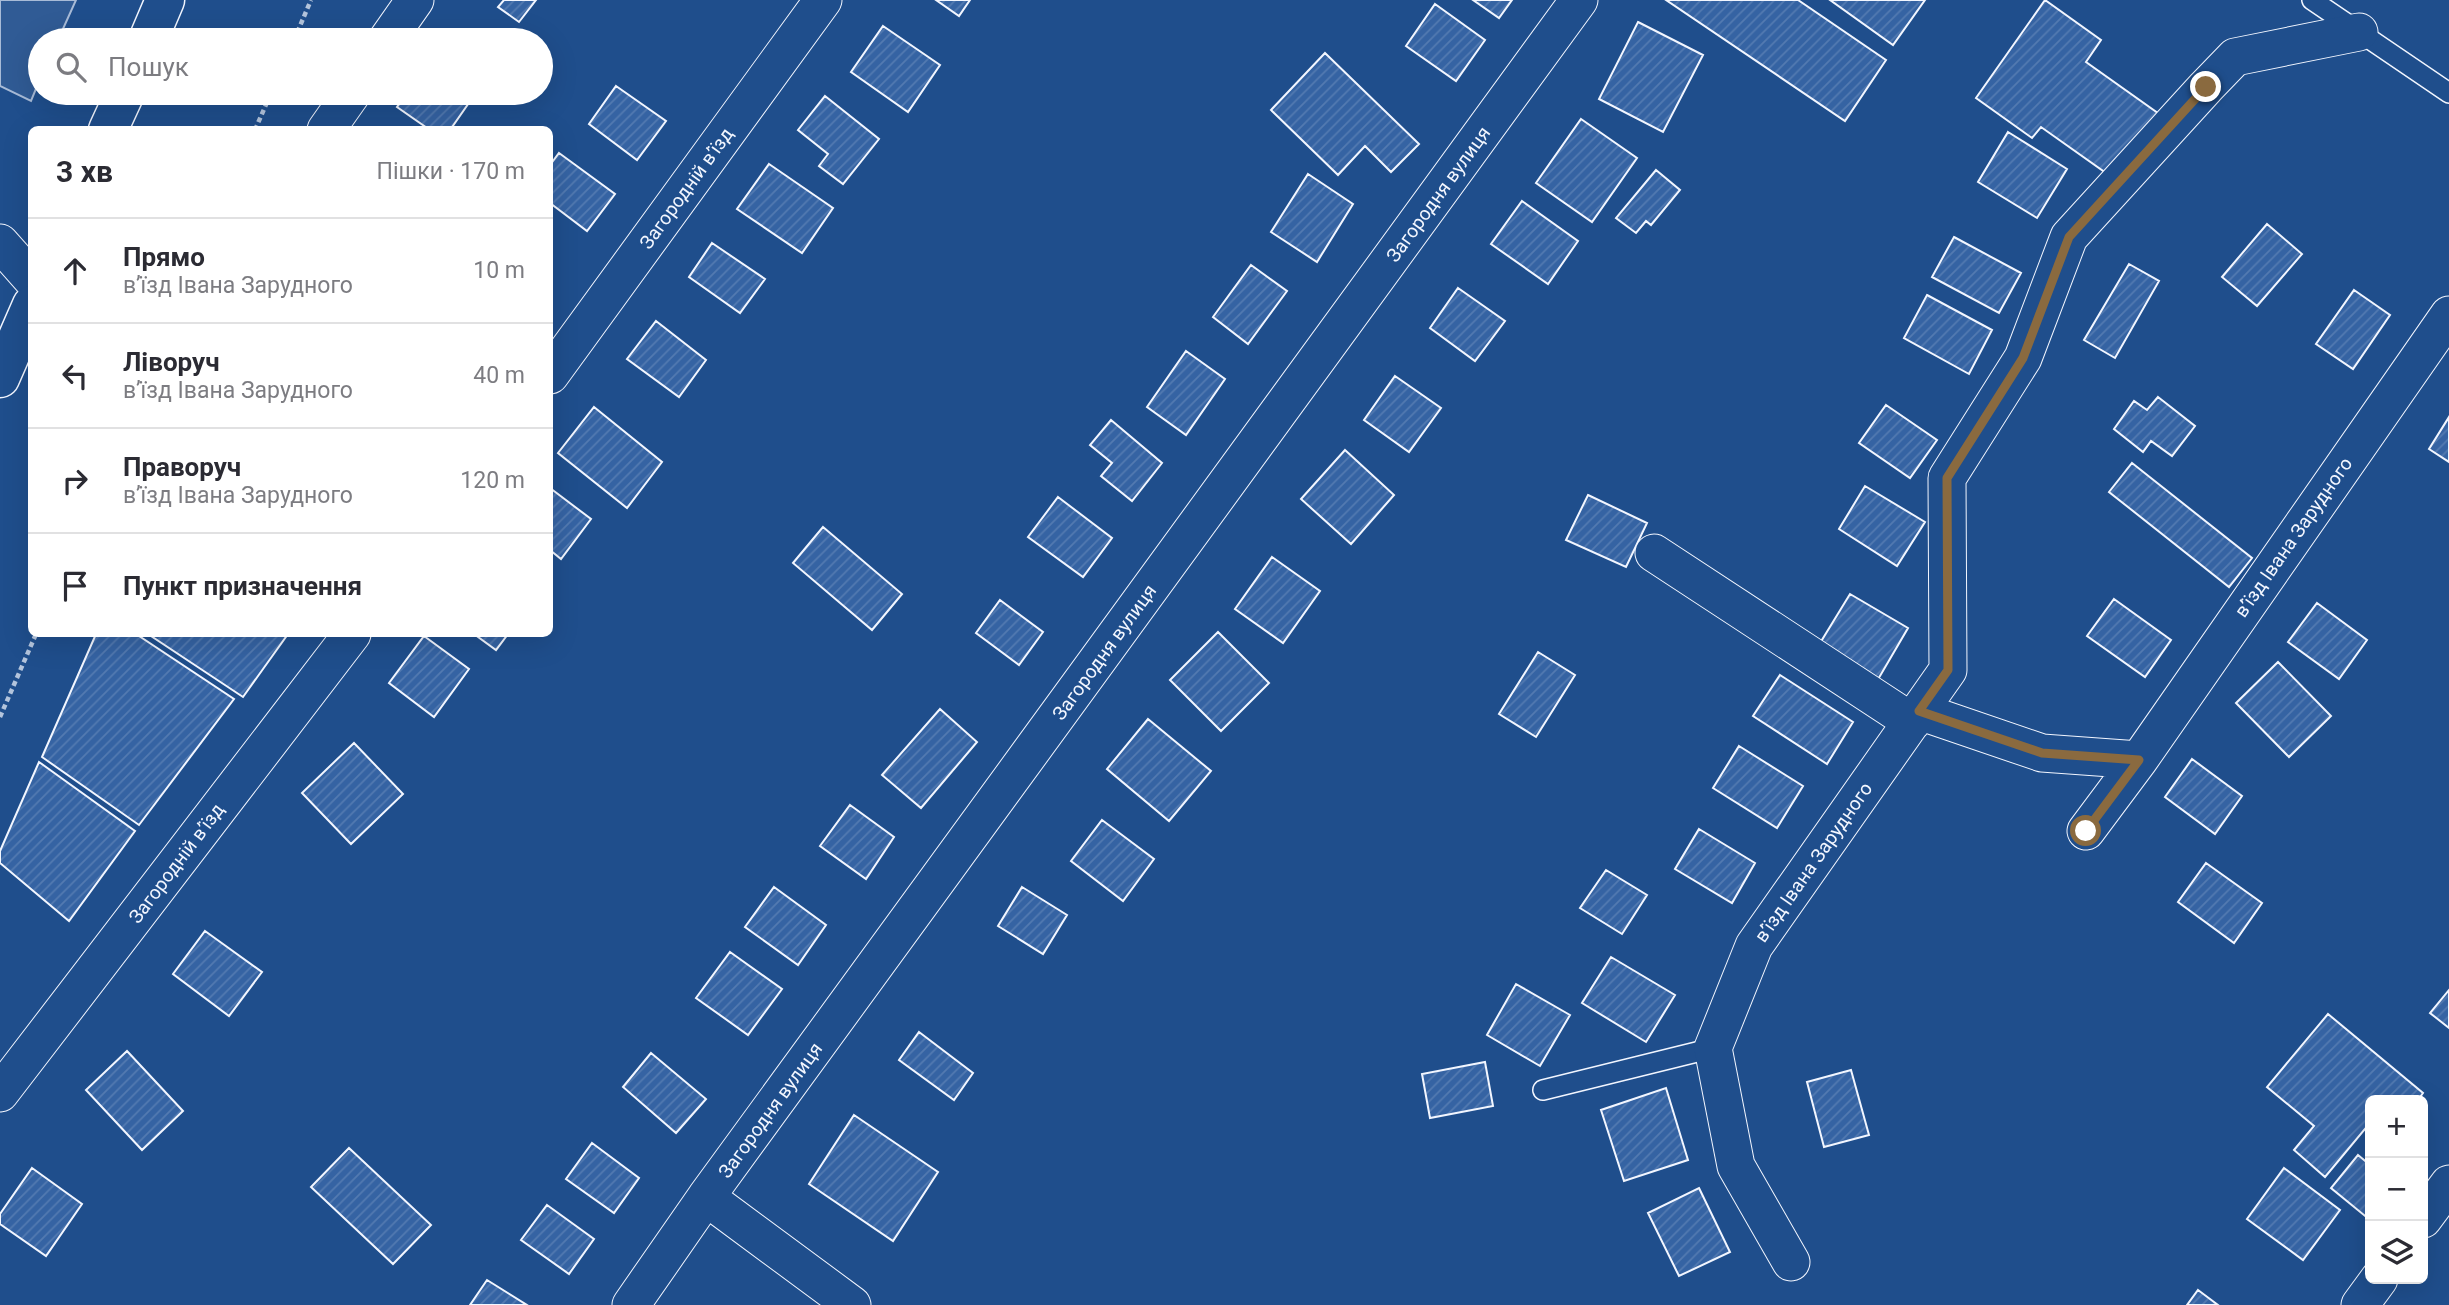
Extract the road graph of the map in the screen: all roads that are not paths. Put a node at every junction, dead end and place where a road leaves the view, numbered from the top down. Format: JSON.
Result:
{"nodes":[{"id":1,"x":166,"y":0,"type":"edge"},
{"id":2,"x":415,"y":0,"type":"edge"},
{"id":3,"x":823,"y":0,"type":"edge"},
{"id":4,"x":1579,"y":0,"type":"edge"},
{"id":5,"x":2312,"y":0,"type":"edge"},
{"id":6,"x":153,"y":28,"type":"edge"},
{"id":7,"x":395,"y":28,"type":"edge"},
{"id":8,"x":2359,"y":32,"type":"junction"},
{"id":9,"x":2449,"y":93,"type":"edge"},
{"id":10,"x":119,"y":105,"type":"edge"},
{"id":11,"x":344,"y":105,"type":"edge"},
{"id":12,"x":110,"y":126,"type":"edge"},
{"id":13,"x":330,"y":126,"type":"edge"},
{"id":14,"x":0,"y":243,"type":"edge"},
{"id":15,"x":28,"y":274,"type":"edge"},
{"id":16,"x":28,"y":314,"type":"edge"},
{"id":17,"x":2449,"y":315,"type":"edge"},
{"id":18,"x":553,"y":362,"type":"edge"},
{"id":19,"x":0,"y":378,"type":"edge"},
{"id":20,"x":1654,"y":553,"type":"dead end"},
{"id":21,"x":350,"y":637,"type":"edge"},
{"id":22,"x":1915,"y":717,"type":"junction"},
{"id":23,"x":2139,"y":760,"type":"junction"},
{"id":24,"x":2086,"y":831,"type":"dead end"},
{"id":25,"x":1713,"y":1048,"type":"junction"},
{"id":26,"x":1543,"y":1090,"type":"dead end"},
{"id":27,"x":0,"y":1093,"type":"edge"},
{"id":28,"x":2449,"y":1184,"type":"edge"},
{"id":29,"x":706,"y":1197,"type":"junction"},
{"id":30,"x":2428,"y":1212,"type":"edge"},
{"id":31,"x":1791,"y":1262,"type":"dead end"},
{"id":32,"x":2375,"y":1284,"type":"edge"},
{"id":33,"x":631,"y":1305,"type":"edge"},
{"id":34,"x":852,"y":1305,"type":"edge"},
{"id":35,"x":2360,"y":1305,"type":"edge"}],
"edges":[{"from":1,"to":6,"type":"main road"},
{"from":2,"to":7,"type":"street"},
{"from":3,"to":18,"type":"street","name":"Загородній вʼїзд"},
{"from":4,"to":29,"type":"street","name":"Загородня вулиця"},
{"from":5,"to":8,"type":"lane"},
{"from":8,"to":9,"type":"lane"},
{"from":8,"to":22,"type":"street","name":"в’їзд Івана Зарудного"},
{"from":10,"to":12,"type":"main road"},
{"from":11,"to":13,"type":"street"},
{"from":14,"to":15,"type":"street"},
{"from":16,"to":19,"type":"main road"},
{"from":17,"to":23,"type":"street","name":"в’їзд Івана Зарудного"},
{"from":20,"to":22,"type":"street"},
{"from":21,"to":27,"type":"street","name":"Загородній вʼїзд"},
{"from":22,"to":23,"type":"street"},
{"from":22,"to":25,"type":"street","name":"в’їзд Івана Зарудного"},
{"from":23,"to":24,"type":"street","name":"в’їзд Івана Зарудного"},
{"from":25,"to":26,"type":"lane"},
{"from":25,"to":31,"type":"street"},
{"from":28,"to":30,"type":"street"},
{"from":29,"to":33,"type":"street","name":"Загородня вулиця"},
{"from":29,"to":34,"type":"street"},
{"from":32,"to":35,"type":"street"}]}
